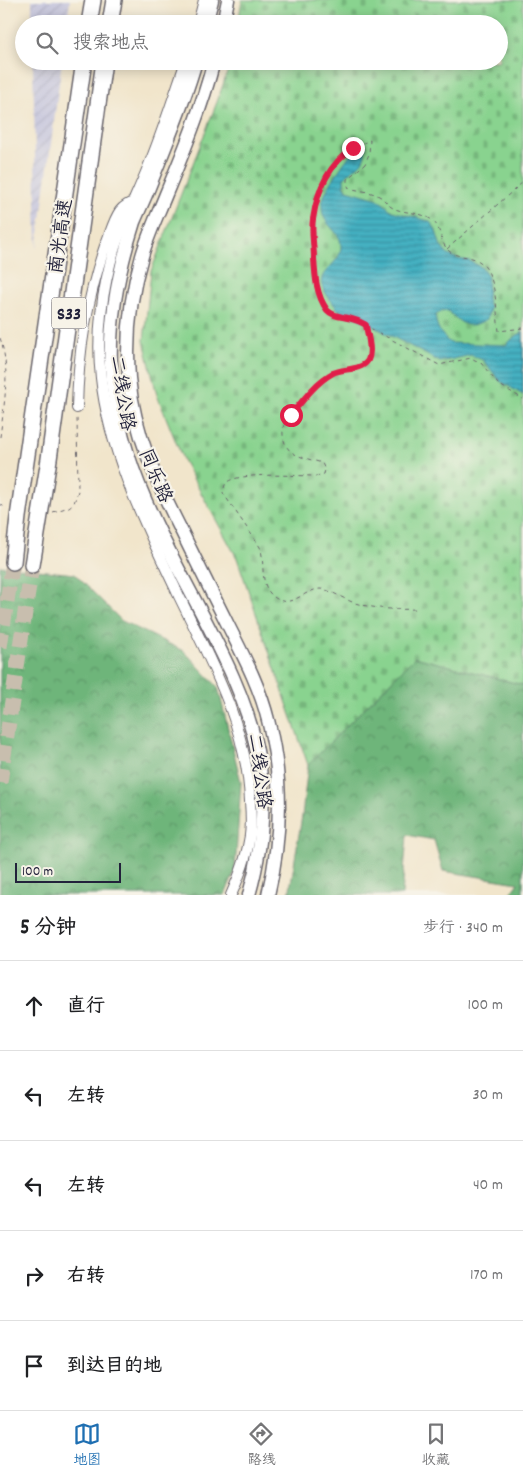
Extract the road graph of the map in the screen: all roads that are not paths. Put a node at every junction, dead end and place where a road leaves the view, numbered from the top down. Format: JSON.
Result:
{"nodes":[{"id":1,"x":93,"y":0,"type":"edge"},
{"id":2,"x":114,"y":0,"type":"edge"},
{"id":3,"x":204,"y":0,"type":"edge"},
{"id":4,"x":212,"y":0,"type":"edge"},
{"id":5,"x":228,"y":0,"type":"edge"},
{"id":6,"x":90,"y":15,"type":"edge"},
{"id":7,"x":112,"y":15,"type":"edge"},
{"id":8,"x":200,"y":15,"type":"edge"},
{"id":9,"x":208,"y":15,"type":"edge"},
{"id":10,"x":226,"y":15,"type":"edge"},
{"id":11,"x":83,"y":70,"type":"edge"},
{"id":12,"x":103,"y":70,"type":"edge"},
{"id":13,"x":183,"y":70,"type":"edge"},
{"id":14,"x":193,"y":70,"type":"edge"},
{"id":15,"x":211,"y":70,"type":"edge"},
{"id":16,"x":139,"y":200,"type":"junction"},
{"id":17,"x":77,"y":408,"type":"road end"},
{"id":18,"x":13,"y":562,"type":"tunnel mouth"},
{"id":19,"x":32,"y":565,"type":"tunnel mouth"},
{"id":20,"x":231,"y":895,"type":"edge"},
{"id":21,"x":249,"y":895,"type":"edge"},
{"id":22,"x":268,"y":895,"type":"edge"}],
"edges":[{"from":1,"to":6,"type":"highway"},
{"from":2,"to":7,"type":"highway"},
{"from":3,"to":8,"type":"street"},
{"from":4,"to":9,"type":"main road"},
{"from":5,"to":10,"type":"main road"},
{"from":11,"to":18,"type":"highway","name":"南光高速","number":"S33"},
{"from":12,"to":19,"type":"highway","name":"南光高速","number":"S33"},
{"from":13,"to":16,"type":"street","name":"二线公路"},
{"from":14,"to":16,"type":"main road","name":"同乐路"},
{"from":15,"to":22,"type":"main road","name":"同乐路"},
{"from":16,"to":17,"type":"street"},
{"from":16,"to":20,"type":"street","name":"二线公路"},
{"from":16,"to":21,"type":"main road","name":"同乐路"}]}
